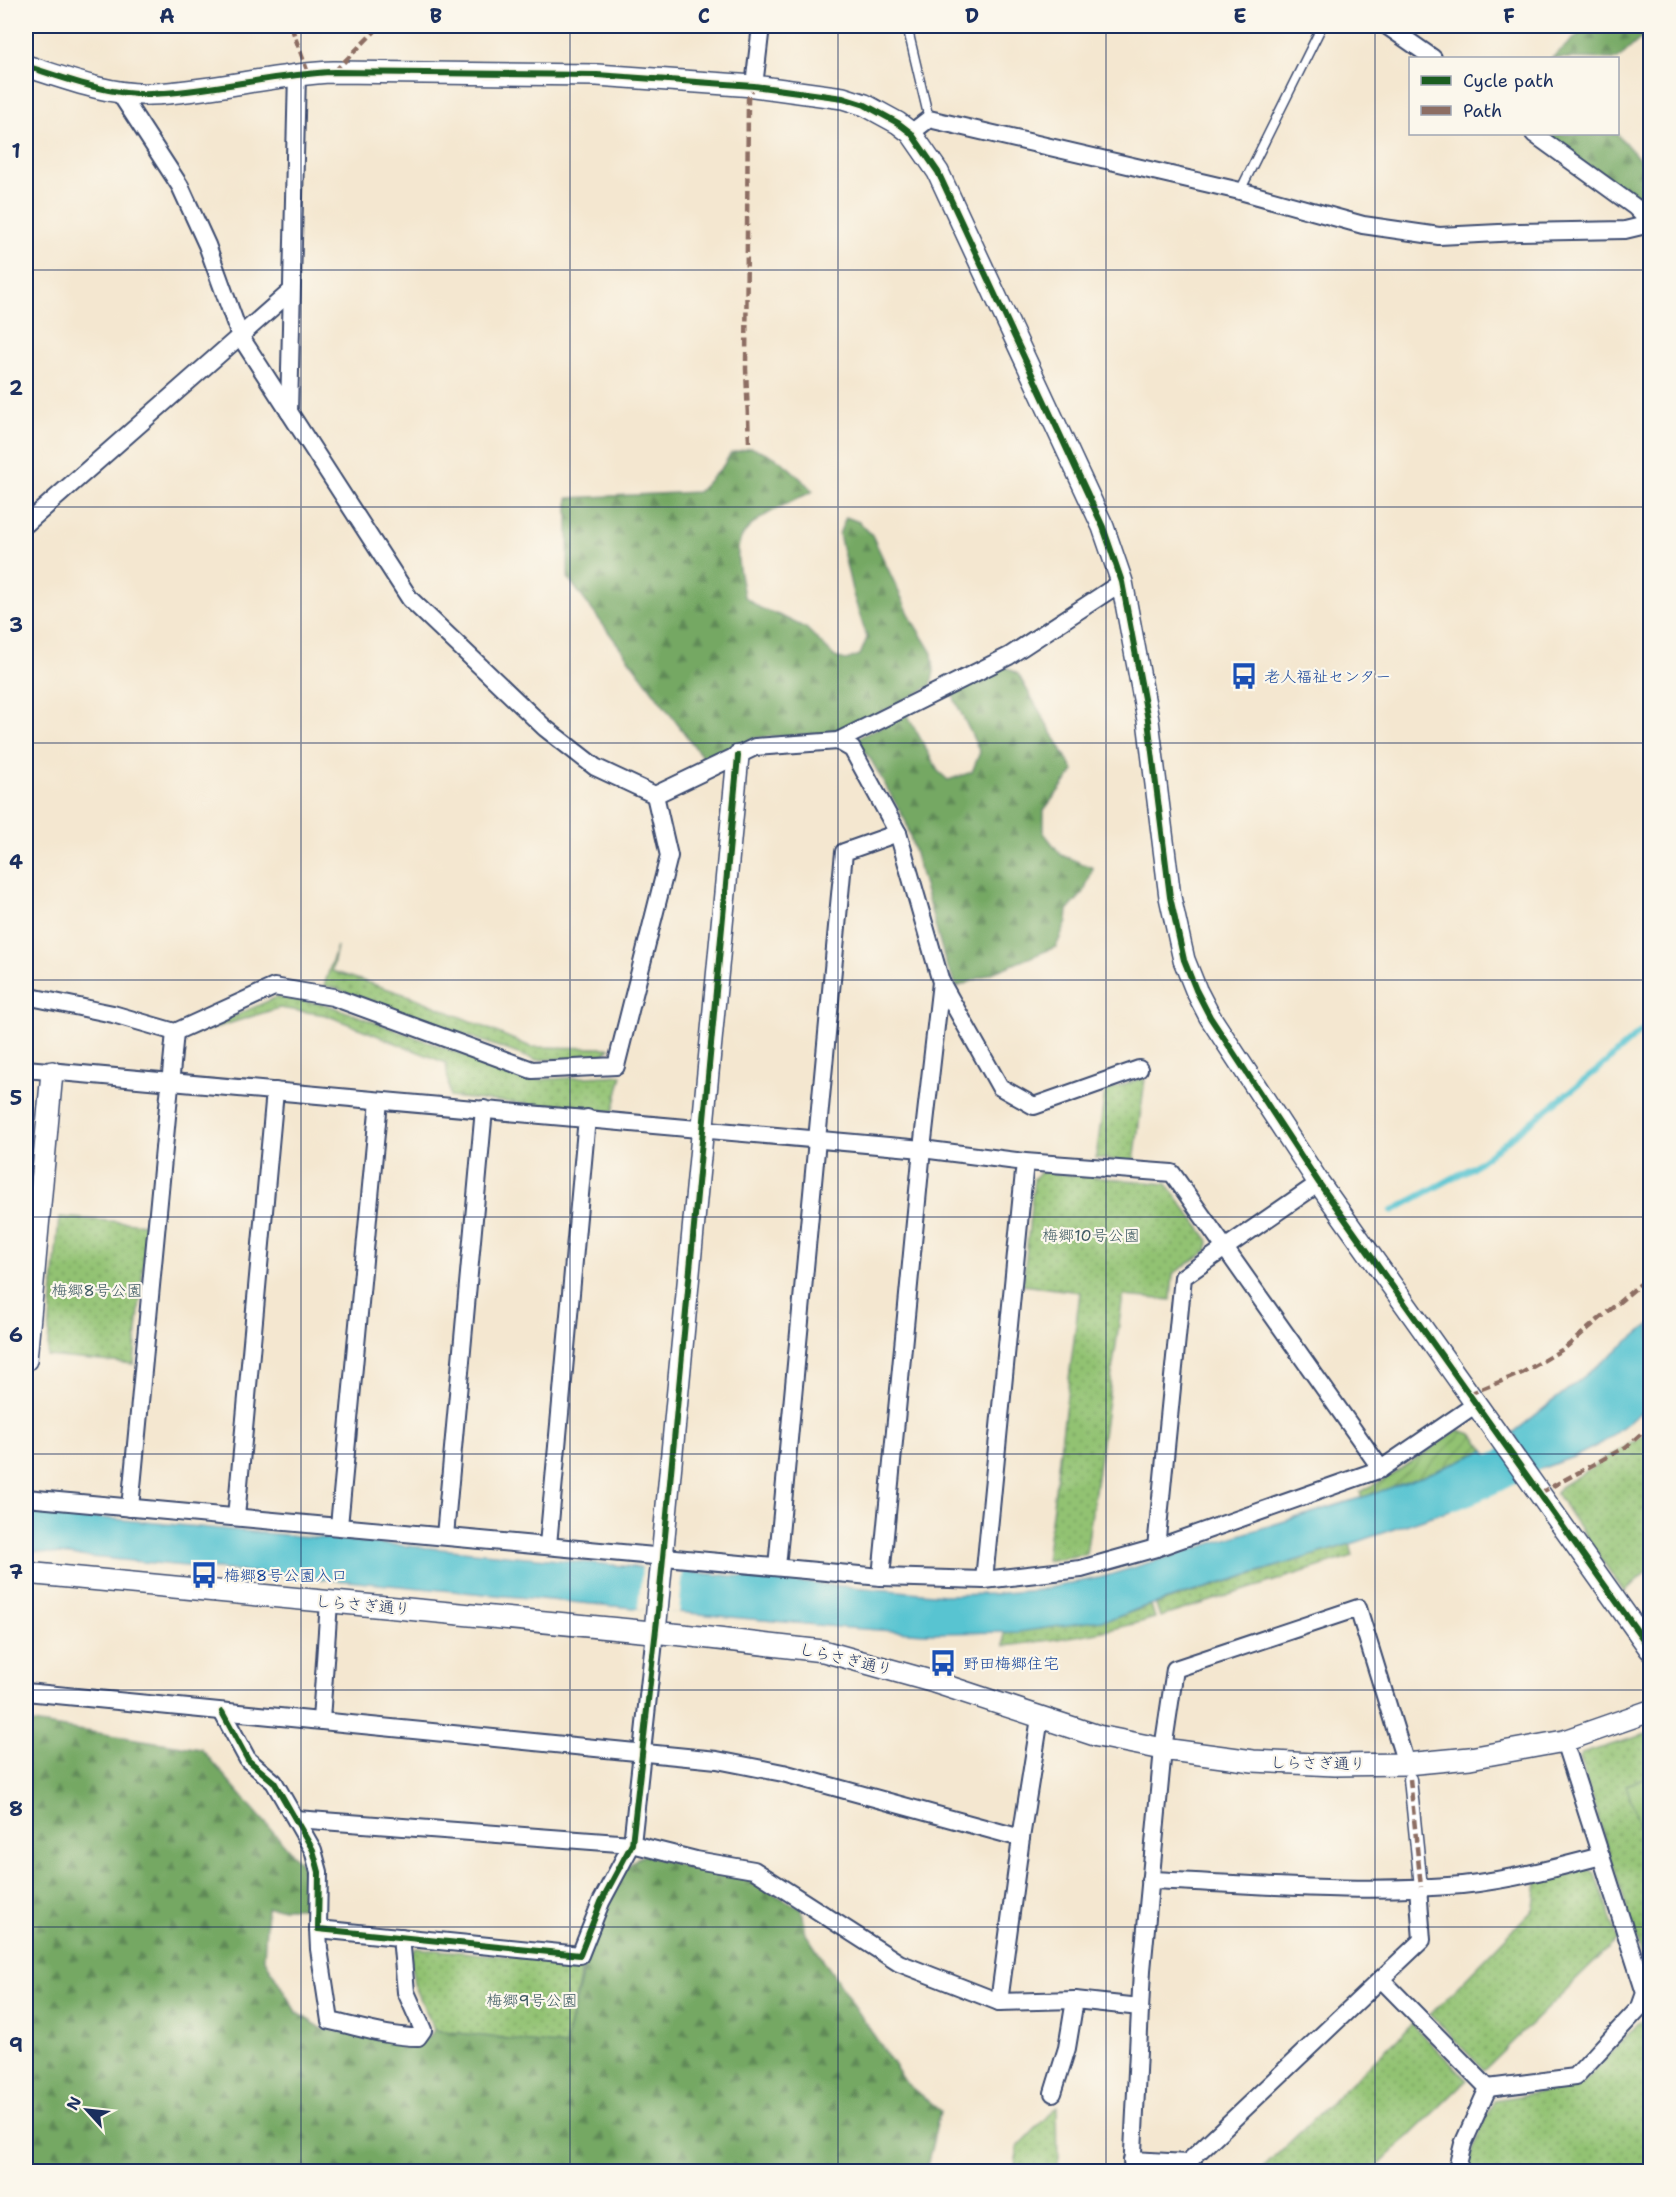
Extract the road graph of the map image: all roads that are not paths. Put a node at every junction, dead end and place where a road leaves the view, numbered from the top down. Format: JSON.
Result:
{"nodes":[{"id":1,"x":761,"y":26,"type":"edge"},
{"id":2,"x":907,"y":26,"type":"edge"},
{"id":3,"x":1322,"y":26,"type":"edge"},
{"id":4,"x":1387,"y":26,"type":"edge"},
{"id":5,"x":1432,"y":57,"type":"edge"},
{"id":6,"x":26,"y":66,"type":"edge"},
{"id":7,"x":297,"y":74,"type":"junction"},
{"id":8,"x":754,"y":86,"type":"junction"},
{"id":9,"x":119,"y":92,"type":"junction"},
{"id":10,"x":930,"y":119,"type":"junction"},
{"id":11,"x":911,"y":133,"type":"junction"},
{"id":12,"x":1535,"y":135,"type":"edge"},
{"id":13,"x":1240,"y":191,"type":"junction"},
{"id":14,"x":1650,"y":223,"type":"edge"},
{"id":15,"x":290,"y":292,"type":"junction"},
{"id":16,"x":240,"y":336,"type":"junction"},
{"id":17,"x":289,"y":412,"type":"junction"},
{"id":18,"x":26,"y":524,"type":"edge"},
{"id":19,"x":1122,"y":582,"type":"junction"},
{"id":20,"x":838,"y":741,"type":"junction"},
{"id":21,"x":738,"y":756,"type":"junction"},
{"id":22,"x":655,"y":795,"type":"junction"},
{"id":23,"x":898,"y":833,"type":"junction"},
{"id":24,"x":941,"y":982,"type":"junction"},
{"id":25,"x":26,"y":996,"type":"edge"},
{"id":26,"x":174,"y":1032,"type":"junction"},
{"id":27,"x":26,"y":1069,"type":"edge"},
{"id":28,"x":1138,"y":1069,"type":"dead end"},
{"id":29,"x":52,"y":1072,"type":"junction"},
{"id":30,"x":169,"y":1080,"type":"junction"},
{"id":31,"x":275,"y":1091,"type":"junction"},
{"id":32,"x":379,"y":1101,"type":"junction"},
{"id":33,"x":484,"y":1109,"type":"junction"},
{"id":34,"x":587,"y":1119,"type":"junction"},
{"id":35,"x":704,"y":1129,"type":"junction"},
{"id":36,"x":817,"y":1141,"type":"junction"},
{"id":37,"x":922,"y":1149,"type":"junction"},
{"id":38,"x":1025,"y":1162,"type":"junction"},
{"id":39,"x":1318,"y":1183,"type":"junction"},
{"id":40,"x":1224,"y":1248,"type":"junction"},
{"id":41,"x":30,"y":1254,"type":"edge"},
{"id":42,"x":26,"y":1360,"type":"edge"},
{"id":43,"x":1476,"y":1404,"type":"junction"},
{"id":44,"x":1381,"y":1469,"type":"junction"},
{"id":45,"x":26,"y":1498,"type":"edge"},
{"id":46,"x":130,"y":1508,"type":"junction"},
{"id":47,"x":236,"y":1517,"type":"junction"},
{"id":48,"x":339,"y":1526,"type":"junction"},
{"id":49,"x":445,"y":1536,"type":"junction"},
{"id":50,"x":548,"y":1545,"type":"junction"},
{"id":51,"x":1156,"y":1548,"type":"junction"},
{"id":52,"x":662,"y":1563,"type":"junction"},
{"id":53,"x":777,"y":1567,"type":"junction"},
{"id":54,"x":26,"y":1573,"type":"edge"},
{"id":55,"x":881,"y":1577,"type":"junction"},
{"id":56,"x":984,"y":1580,"type":"junction"},
{"id":57,"x":329,"y":1602,"type":"junction"},
{"id":58,"x":655,"y":1632,"type":"junction"},
{"id":59,"x":1650,"y":1649,"type":"edge"},
{"id":60,"x":26,"y":1692,"type":"edge"},
{"id":61,"x":1650,"y":1711,"type":"edge"},
{"id":62,"x":222,"y":1712,"type":"junction"},
{"id":63,"x":1040,"y":1718,"type":"junction"},
{"id":64,"x":321,"y":1720,"type":"junction"},
{"id":65,"x":1564,"y":1741,"type":"junction"},
{"id":66,"x":1163,"y":1749,"type":"junction"},
{"id":67,"x":642,"y":1753,"type":"junction"},
{"id":68,"x":1408,"y":1771,"type":"junction"},
{"id":69,"x":296,"y":1819,"type":"junction"},
{"id":70,"x":1021,"y":1838,"type":"junction"},
{"id":71,"x":632,"y":1844,"type":"junction"},
{"id":72,"x":1601,"y":1856,"type":"junction"},
{"id":73,"x":1150,"y":1880,"type":"junction"},
{"id":74,"x":1419,"y":1887,"type":"junction"},
{"id":75,"x":318,"y":1929,"type":"junction"},
{"id":76,"x":401,"y":1937,"type":"junction"},
{"id":77,"x":1382,"y":1979,"type":"junction"},
{"id":78,"x":1075,"y":2000,"type":"junction"},
{"id":79,"x":999,"y":2002,"type":"junction"},
{"id":80,"x":1140,"y":2007,"type":"junction"},
{"id":81,"x":1488,"y":2088,"type":"junction"},
{"id":82,"x":1053,"y":2093,"type":"dead end"},
{"id":83,"x":1132,"y":2166,"type":"edge"},
{"id":84,"x":1456,"y":2172,"type":"edge"}],
"edges":[{"from":1,"to":8,"type":"street"},
{"from":2,"to":10,"type":"lane"},
{"from":3,"to":13,"type":"lane"},
{"from":4,"to":5,"type":"street"},
{"from":6,"to":9,"type":"street"},
{"from":7,"to":8,"type":"street"},
{"from":7,"to":9,"type":"street"},
{"from":7,"to":15,"type":"street"},
{"from":8,"to":11,"type":"street"},
{"from":9,"to":16,"type":"street"},
{"from":10,"to":11,"type":"street"},
{"from":10,"to":13,"type":"street"},
{"from":11,"to":19,"type":"street"},
{"from":12,"to":14,"type":"street"},
{"from":13,"to":14,"type":"street"},
{"from":15,"to":16,"type":"street"},
{"from":15,"to":17,"type":"street"},
{"from":16,"to":17,"type":"street"},
{"from":16,"to":18,"type":"street"},
{"from":17,"to":22,"type":"street"},
{"from":19,"to":20,"type":"street"},
{"from":19,"to":39,"type":"street"},
{"from":20,"to":21,"type":"street"},
{"from":20,"to":23,"type":"street"},
{"from":21,"to":22,"type":"street"},
{"from":21,"to":35,"type":"street"},
{"from":22,"to":26,"type":"street"},
{"from":23,"to":24,"type":"street"},
{"from":23,"to":36,"type":"street"},
{"from":24,"to":28,"type":"street"},
{"from":24,"to":37,"type":"street"},
{"from":25,"to":26,"type":"street"},
{"from":26,"to":30,"type":"street"},
{"from":27,"to":29,"type":"street"},
{"from":29,"to":30,"type":"street"},
{"from":29,"to":41,"type":"street"},
{"from":30,"to":31,"type":"street"},
{"from":30,"to":46,"type":"street"},
{"from":31,"to":32,"type":"street"},
{"from":31,"to":47,"type":"street"},
{"from":32,"to":33,"type":"street"},
{"from":32,"to":48,"type":"street"},
{"from":33,"to":34,"type":"street"},
{"from":33,"to":49,"type":"street"},
{"from":34,"to":35,"type":"street"},
{"from":34,"to":50,"type":"street"},
{"from":35,"to":36,"type":"street"},
{"from":35,"to":52,"type":"street"},
{"from":36,"to":37,"type":"street"},
{"from":36,"to":53,"type":"street"},
{"from":37,"to":38,"type":"street"},
{"from":37,"to":55,"type":"street"},
{"from":38,"to":40,"type":"street"},
{"from":38,"to":56,"type":"street"},
{"from":39,"to":40,"type":"street"},
{"from":39,"to":43,"type":"street"},
{"from":40,"to":44,"type":"street"},
{"from":40,"to":51,"type":"street"},
{"from":41,"to":42,"type":"street"},
{"from":43,"to":44,"type":"street"},
{"from":43,"to":59,"type":"street"},
{"from":44,"to":51,"type":"street"},
{"from":45,"to":46,"type":"street"},
{"from":46,"to":47,"type":"street"},
{"from":47,"to":48,"type":"street"},
{"from":48,"to":49,"type":"street"},
{"from":49,"to":50,"type":"street"},
{"from":50,"to":52,"type":"street"},
{"from":51,"to":56,"type":"street"},
{"from":52,"to":53,"type":"street"},
{"from":52,"to":58,"type":"street"},
{"from":53,"to":55,"type":"street"},
{"from":54,"to":57,"type":"street","name":"しらさぎ通り"},
{"from":55,"to":56,"type":"street"},
{"from":57,"to":58,"type":"street","name":"しらさぎ通り"},
{"from":57,"to":64,"type":"street"},
{"from":58,"to":63,"type":"street","name":"しらさぎ通り"},
{"from":58,"to":67,"type":"street"},
{"from":60,"to":62,"type":"street"},
{"from":61,"to":65,"type":"street","name":"しらさぎ通り"},
{"from":62,"to":64,"type":"street"},
{"from":62,"to":69,"type":"street"},
{"from":63,"to":66,"type":"street","name":"しらさぎ通り"},
{"from":63,"to":70,"type":"street"},
{"from":64,"to":67,"type":"street"},
{"from":65,"to":68,"type":"street","name":"しらさぎ通り"},
{"from":65,"to":72,"type":"street"},
{"from":66,"to":68,"type":"street","name":"しらさぎ通り"},
{"from":66,"to":68,"type":"street"},
{"from":66,"to":73,"type":"street"},
{"from":67,"to":70,"type":"street"},
{"from":67,"to":71,"type":"street"},
{"from":68,"to":74,"type":"street"},
{"from":69,"to":71,"type":"street"},
{"from":69,"to":75,"type":"street"},
{"from":70,"to":79,"type":"street"},
{"from":71,"to":76,"type":"street"},
{"from":71,"to":79,"type":"street"},
{"from":72,"to":74,"type":"street"},
{"from":72,"to":81,"type":"street"},
{"from":73,"to":74,"type":"street"},
{"from":73,"to":80,"type":"street"},
{"from":74,"to":77,"type":"street"},
{"from":75,"to":76,"type":"street"},
{"from":75,"to":76,"type":"street"},
{"from":77,"to":81,"type":"street"},
{"from":77,"to":83,"type":"street"},
{"from":78,"to":79,"type":"street"},
{"from":78,"to":80,"type":"street"},
{"from":78,"to":82,"type":"street"},
{"from":80,"to":83,"type":"street"},
{"from":81,"to":84,"type":"street"}]}
